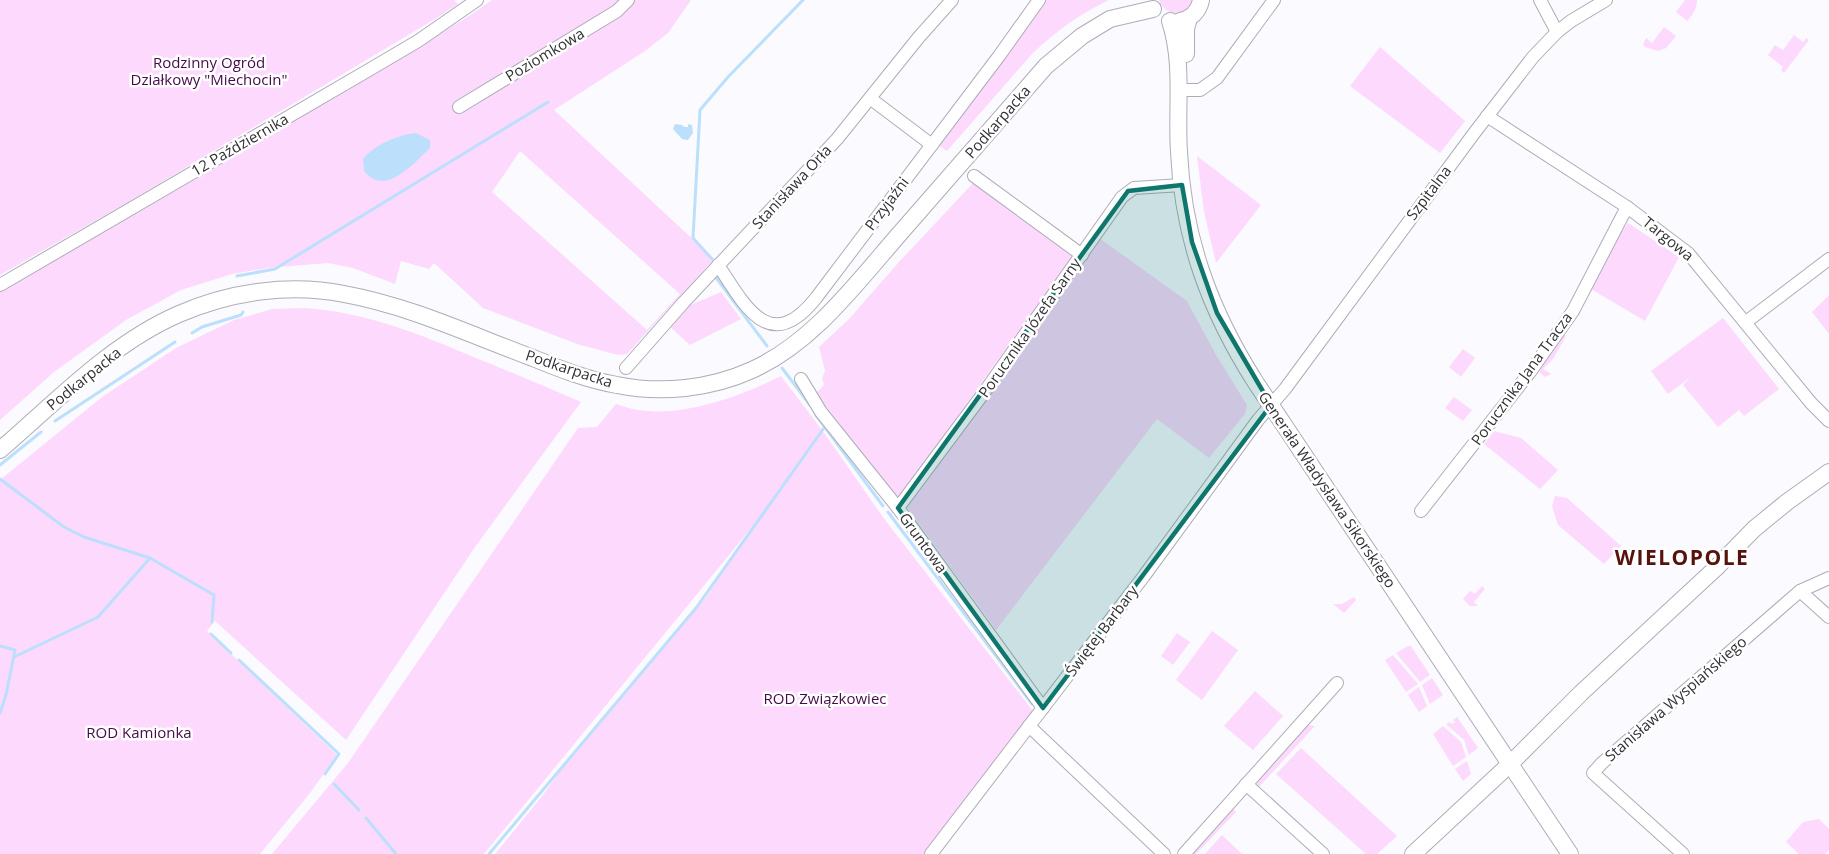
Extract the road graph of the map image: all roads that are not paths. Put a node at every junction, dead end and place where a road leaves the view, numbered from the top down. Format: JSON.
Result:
{"nodes":[{"id":1,"x":477,"y":0,"type":"edge"},
{"id":2,"x":628,"y":0,"type":"edge"},
{"id":3,"x":952,"y":0,"type":"edge"},
{"id":4,"x":1039,"y":0,"type":"edge"},
{"id":5,"x":1201,"y":0,"type":"edge"},
{"id":6,"x":1274,"y":0,"type":"edge"},
{"id":7,"x":1540,"y":0,"type":"edge"},
{"id":8,"x":1606,"y":0,"type":"edge"},
{"id":9,"x":1149,"y":3,"type":"edge"},
{"id":10,"x":1190,"y":18,"type":"junction"},
{"id":11,"x":1170,"y":21,"type":"junction"},
{"id":12,"x":1557,"y":32,"type":"junction"},
{"id":13,"x":1180,"y":90,"type":"junction"},
{"id":14,"x":871,"y":99,"type":"junction"},
{"id":15,"x":459,"y":107,"type":"dead end"},
{"id":16,"x":1487,"y":116,"type":"junction"},
{"id":17,"x":932,"y":145,"type":"junction"},
{"id":18,"x":974,"y":176,"type":"dead end"},
{"id":19,"x":1182,"y":185,"type":"junction"},
{"id":20,"x":1627,"y":207,"type":"junction"},
{"id":21,"x":1082,"y":255,"type":"junction"},
{"id":22,"x":1829,"y":259,"type":"edge"},
{"id":23,"x":718,"y":266,"type":"junction"},
{"id":24,"x":0,"y":285,"type":"edge"},
{"id":25,"x":1746,"y":322,"type":"junction"},
{"id":26,"x":626,"y":368,"type":"dead end"},
{"id":27,"x":801,"y":379,"type":"dead end"},
{"id":28,"x":1811,"y":403,"type":"junction"},
{"id":29,"x":1271,"y":405,"type":"junction"},
{"id":30,"x":1829,"y":421,"type":"edge"},
{"id":31,"x":1829,"y":433,"type":"edge"},
{"id":32,"x":0,"y":450,"type":"edge"},
{"id":33,"x":1829,"y":472,"type":"edge"},
{"id":34,"x":1829,"y":484,"type":"edge"},
{"id":35,"x":898,"y":508,"type":"junction"},
{"id":36,"x":1421,"y":511,"type":"dead end"},
{"id":37,"x":1716,"y":568,"type":"junction"},
{"id":38,"x":1829,"y":578,"type":"edge"},
{"id":39,"x":1800,"y":591,"type":"junction"},
{"id":40,"x":1829,"y":617,"type":"edge"},
{"id":41,"x":1337,"y":683,"type":"dead end"},
{"id":42,"x":1043,"y":708,"type":"junction"},
{"id":43,"x":1029,"y":726,"type":"junction"},
{"id":44,"x":1509,"y":765,"type":"junction"},
{"id":45,"x":1246,"y":784,"type":"junction"},
{"id":46,"x":931,"y":854,"type":"edge"},
{"id":47,"x":1164,"y":854,"type":"edge"},
{"id":48,"x":1184,"y":854,"type":"edge"},
{"id":49,"x":1323,"y":854,"type":"edge"},
{"id":50,"x":1413,"y":854,"type":"edge"},
{"id":51,"x":1570,"y":854,"type":"edge"},
{"id":52,"x":1683,"y":854,"type":"edge"}],
"edges":[{"from":1,"to":24,"type":"street","name":"12 Października"},
{"from":2,"to":15,"type":"street","name":"Poziomkowa"},
{"from":3,"to":14,"type":"street","name":"Stanisława Orła"},
{"from":4,"to":17,"type":"street","name":"Przyjaźni"},
{"from":5,"to":10,"type":"street"},
{"from":6,"to":13,"type":"street"},
{"from":7,"to":12,"type":"street"},
{"from":8,"to":12,"type":"street","name":"Szpitalna"},
{"from":9,"to":11,"type":"street"},
{"from":9,"to":32,"type":"street","name":"Podkarpacka"},
{"from":10,"to":11,"type":"street"},
{"from":10,"to":13,"type":"street","name":"Generała Władysława Sikorskiego"},
{"from":11,"to":13,"type":"street","name":"Generała Władysława Sikorskiego"},
{"from":12,"to":16,"type":"street","name":"Szpitalna"},
{"from":13,"to":19,"type":"street","name":"Generała Władysława Sikorskiego"},
{"from":14,"to":17,"type":"street"},
{"from":14,"to":23,"type":"street","name":"Stanisława Orła"},
{"from":16,"to":20,"type":"street","name":"Targowa"},
{"from":16,"to":29,"type":"street","name":"Szpitalna"},
{"from":17,"to":23,"type":"street","name":"Przyjaźni"},
{"from":18,"to":21,"type":"street"},
{"from":19,"to":21,"type":"street","name":"Porucznika Józefa Sarny"},
{"from":19,"to":29,"type":"street","name":"Generała Władysława Sikorskiego"},
{"from":20,"to":25,"type":"street","name":"Targowa"},
{"from":20,"to":36,"type":"street","name":"Porucznika Jana Tracza"},
{"from":21,"to":35,"type":"street","name":"Porucznika Józefa Sarny"},
{"from":22,"to":25,"type":"street"},
{"from":23,"to":26,"type":"street","name":"Stanisława Orła"},
{"from":25,"to":28,"type":"street","name":"Targowa"},
{"from":27,"to":35,"type":"street","name":"Gruntowa"},
{"from":28,"to":30,"type":"street","name":"Targowa"},
{"from":28,"to":31,"type":"street","name":"Targowa"},
{"from":29,"to":42,"type":"street","name":"Świętej Barbary"},
{"from":29,"to":44,"type":"street","name":"Generała Władysława Sikorskiego"},
{"from":33,"to":37,"type":"street"},
{"from":34,"to":37,"type":"street"},
{"from":35,"to":42,"type":"street","name":"Gruntowa"},
{"from":37,"to":44,"type":"street"},
{"from":38,"to":39,"type":"street","name":"Stanisława Wyspiańskiego"},
{"from":39,"to":40,"type":"street"},
{"from":39,"to":52,"type":"street","name":"Stanisława Wyspiańskiego"},
{"from":41,"to":45,"type":"street"},
{"from":42,"to":43,"type":"street","name":"Świętej Barbary"},
{"from":43,"to":46,"type":"street","name":"Świętej Barbary"},
{"from":43,"to":47,"type":"street"},
{"from":44,"to":50,"type":"street"},
{"from":44,"to":51,"type":"street","name":"Generała Władysława Sikorskiego"},
{"from":45,"to":48,"type":"street"},
{"from":45,"to":49,"type":"street"}]}
